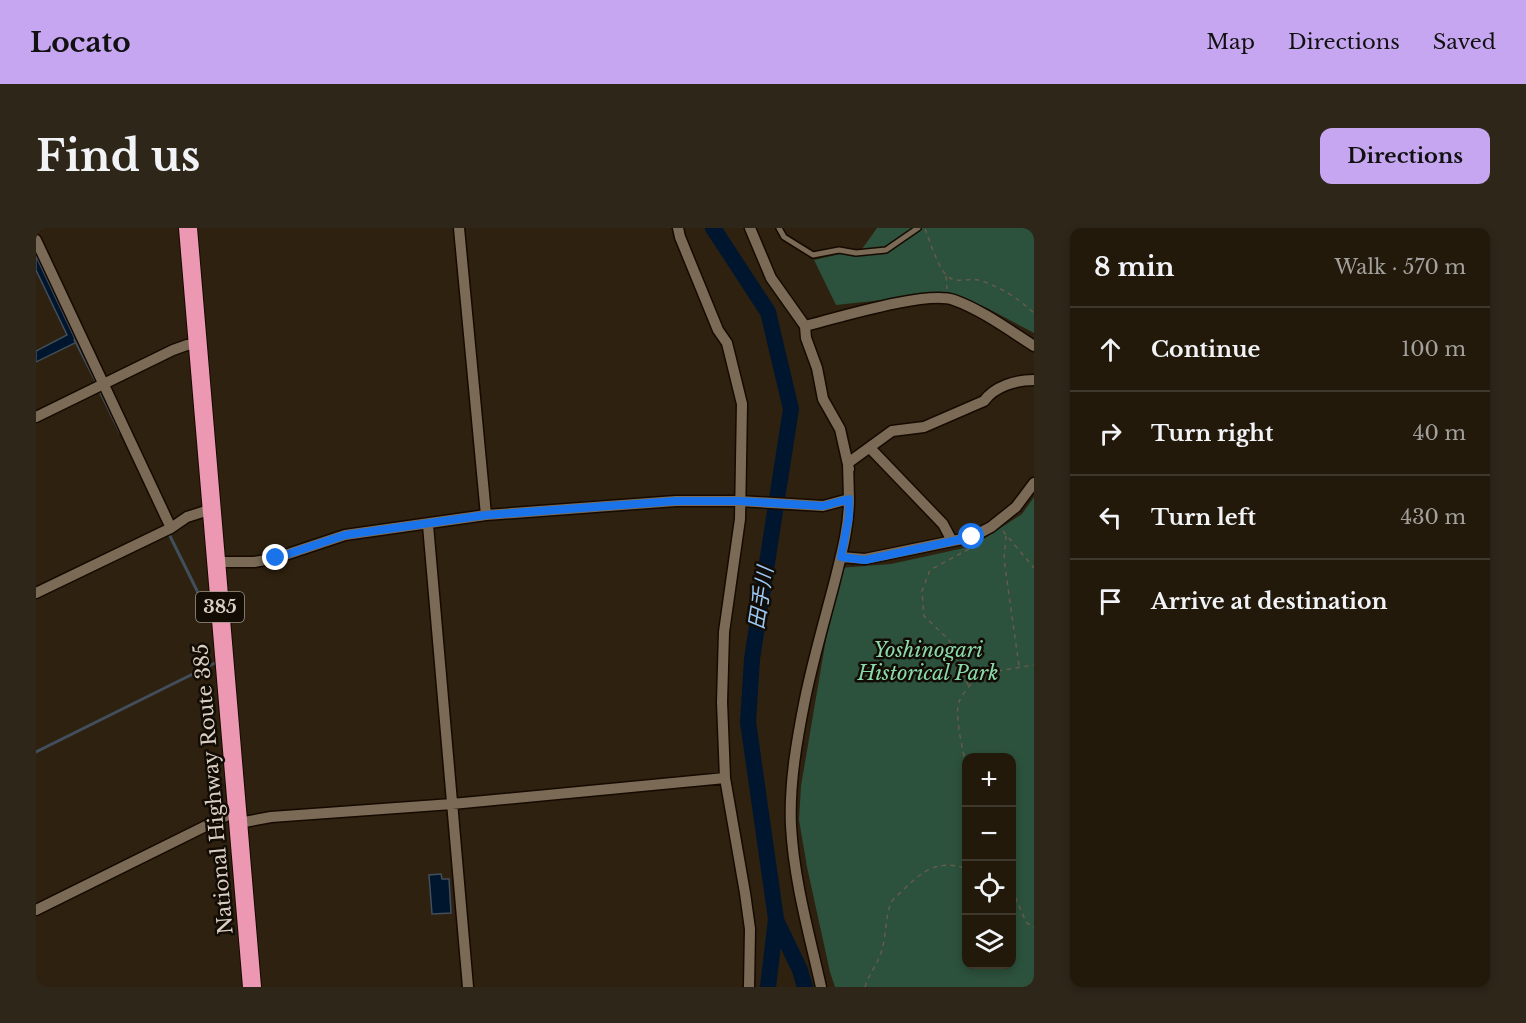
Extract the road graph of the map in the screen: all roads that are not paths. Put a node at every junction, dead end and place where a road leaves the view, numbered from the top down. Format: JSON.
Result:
{"nodes":[{"id":1,"x":188,"y":228,"type":"edge"},
{"id":2,"x":459,"y":228,"type":"edge"},
{"id":3,"x":678,"y":228,"type":"edge"},
{"id":4,"x":750,"y":228,"type":"edge"},
{"id":5,"x":779,"y":228,"type":"edge"},
{"id":6,"x":918,"y":228,"type":"edge"},
{"id":7,"x":36,"y":241,"type":"edge"},
{"id":8,"x":805,"y":326,"type":"junction"},
{"id":9,"x":198,"y":344,"type":"junction"},
{"id":10,"x":1034,"y":346,"type":"edge"},
{"id":11,"x":1034,"y":380,"type":"edge"},
{"id":12,"x":104,"y":385,"type":"junction"},
{"id":13,"x":36,"y":417,"type":"edge"},
{"id":14,"x":870,"y":448,"type":"junction"},
{"id":15,"x":849,"y":469,"type":"junction"},
{"id":16,"x":1034,"y":483,"type":"edge"},
{"id":17,"x":849,"y":499,"type":"junction"},
{"id":18,"x":739,"y":501,"type":"junction"},
{"id":19,"x":212,"y":509,"type":"junction"},
{"id":20,"x":486,"y":515,"type":"junction"},
{"id":21,"x":428,"y":525,"type":"junction"},
{"id":22,"x":171,"y":528,"type":"junction"},
{"id":23,"x":952,"y":541,"type":"junction"},
{"id":24,"x":841,"y":557,"type":"junction"},
{"id":25,"x":217,"y":566,"type":"junction"},
{"id":26,"x":37,"y":590,"type":"edge"},
{"id":27,"x":724,"y":778,"type":"junction"},
{"id":28,"x":452,"y":804,"type":"junction"},
{"id":29,"x":238,"y":817,"type":"junction"},
{"id":30,"x":36,"y":910,"type":"edge"},
{"id":31,"x":252,"y":987,"type":"edge"},
{"id":32,"x":468,"y":987,"type":"edge"},
{"id":33,"x":749,"y":987,"type":"edge"},
{"id":34,"x":821,"y":987,"type":"edge"}],
"edges":[{"from":1,"to":9,"type":"highway","name":"National Highway Route 385","number":"385"},
{"from":2,"to":20,"type":"street"},
{"from":3,"to":18,"type":"street"},
{"from":4,"to":8,"type":"street"},
{"from":5,"to":6,"type":"lane"},
{"from":7,"to":12,"type":"street"},
{"from":8,"to":10,"type":"street"},
{"from":8,"to":15,"type":"street"},
{"from":9,"to":12,"type":"street"},
{"from":9,"to":19,"type":"highway","name":"National Highway Route 385","number":"385"},
{"from":11,"to":14,"type":"street"},
{"from":12,"to":13,"type":"street"},
{"from":12,"to":22,"type":"street"},
{"from":14,"to":15,"type":"street"},
{"from":14,"to":23,"type":"street"},
{"from":15,"to":17,"type":"street"},
{"from":16,"to":23,"type":"street"},
{"from":17,"to":18,"type":"street"},
{"from":17,"to":24,"type":"street"},
{"from":18,"to":20,"type":"street"},
{"from":18,"to":27,"type":"street"},
{"from":19,"to":22,"type":"street"},
{"from":19,"to":25,"type":"highway","name":"National Highway Route 385","number":"385"},
{"from":20,"to":21,"type":"street"},
{"from":21,"to":25,"type":"street"},
{"from":21,"to":28,"type":"street"},
{"from":22,"to":26,"type":"street"},
{"from":23,"to":24,"type":"street"},
{"from":24,"to":34,"type":"street"},
{"from":25,"to":29,"type":"highway","name":"National Highway Route 385","number":"385"},
{"from":27,"to":28,"type":"street"},
{"from":27,"to":33,"type":"street"},
{"from":28,"to":29,"type":"street"},
{"from":28,"to":32,"type":"street"},
{"from":29,"to":30,"type":"street"},
{"from":29,"to":31,"type":"highway","name":"National Highway Route 385","number":"385"}]}
